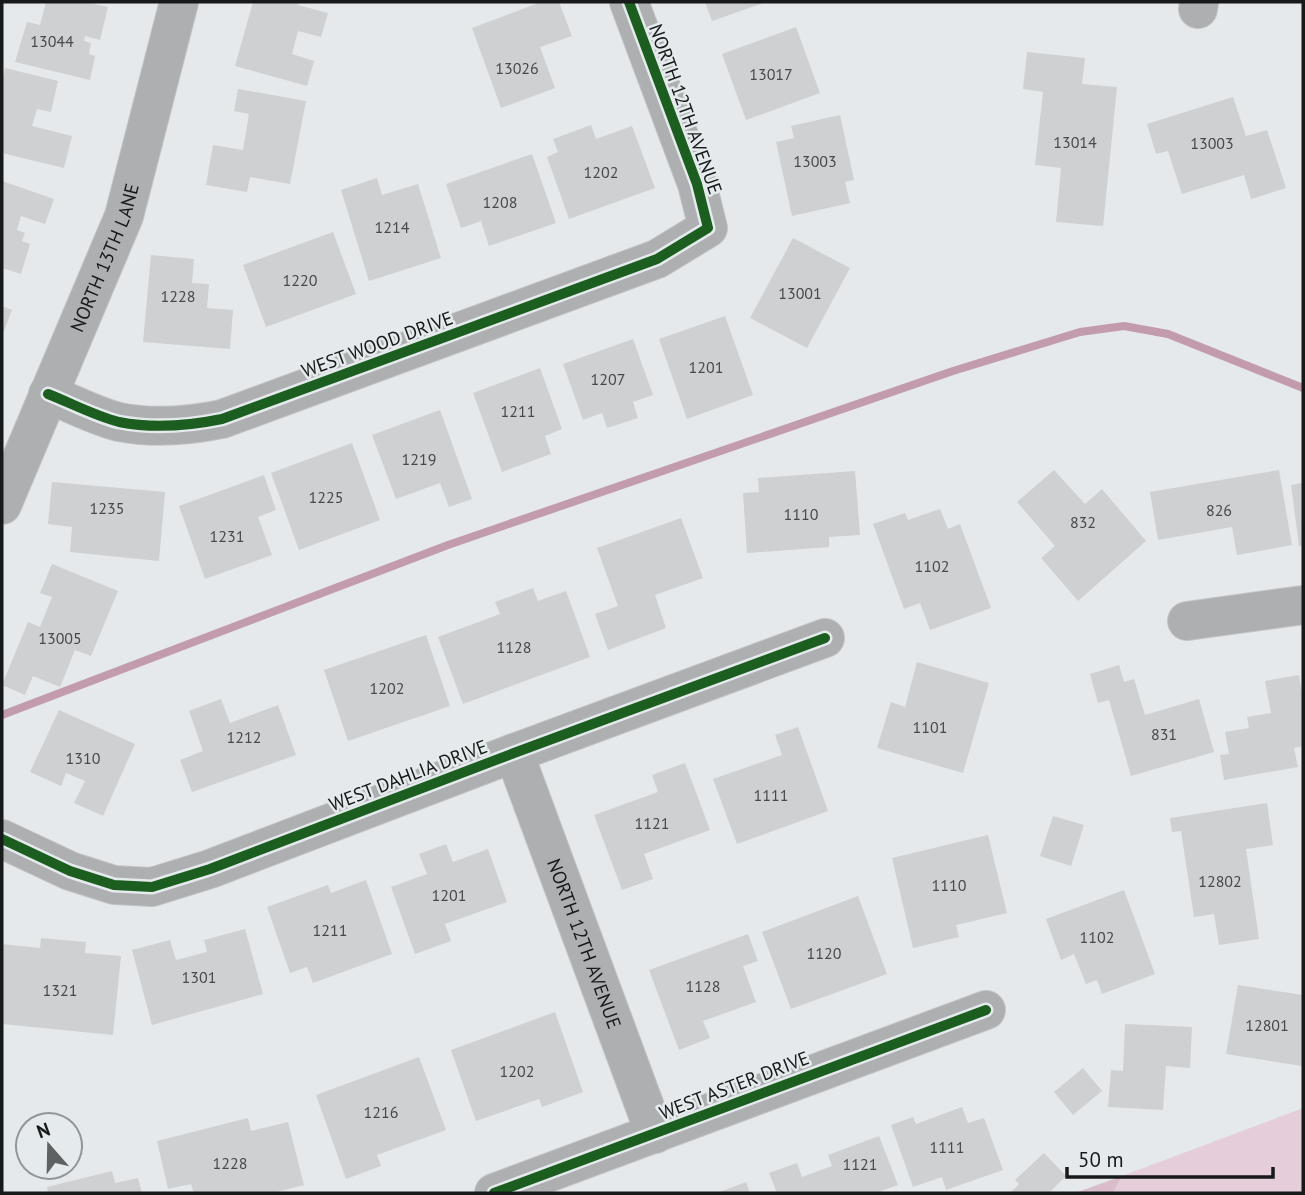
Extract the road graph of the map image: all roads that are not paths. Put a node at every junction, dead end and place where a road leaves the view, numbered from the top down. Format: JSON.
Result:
{"nodes":[{"id":1,"x":179,"y":2,"type":"edge"},
{"id":2,"x":629,"y":2,"type":"edge"},
{"id":3,"x":708,"y":228,"type":"joint"},
{"id":4,"x":48,"y":394,"type":"junction"},
{"id":5,"x":2,"y":505,"type":"edge"},
{"id":6,"x":1303,"y":605,"type":"edge"},
{"id":7,"x":1187,"y":621,"type":"dead end"},
{"id":8,"x":825,"y":638,"type":"dead end"},
{"id":9,"x":513,"y":753,"type":"junction"},
{"id":10,"x":2,"y":839,"type":"edge"},
{"id":11,"x":986,"y":1010,"type":"dead end"},
{"id":12,"x":655,"y":1134,"type":"junction"},
{"id":13,"x":494,"y":1193,"type":"edge"}],
"edges":[{"from":1,"to":4,"type":"street","name":"NORTH 13TH LANE"},
{"from":2,"to":3,"type":"street","name":"NORTH 12TH AVENUE"},
{"from":3,"to":4,"type":"street","name":"WEST WOOD DRIVE"},
{"from":4,"to":5,"type":"street","name":"NORTH 13TH LANE"},
{"from":6,"to":7,"type":"street"},
{"from":8,"to":9,"type":"street","name":"WEST DAHLIA DRIVE"},
{"from":9,"to":10,"type":"street","name":"WEST DAHLIA DRIVE"},
{"from":9,"to":12,"type":"street","name":"NORTH 12TH AVENUE"},
{"from":11,"to":12,"type":"street","name":"WEST ASTER DRIVE"},
{"from":12,"to":13,"type":"street","name":"WEST ASTER DRIVE"}]}
